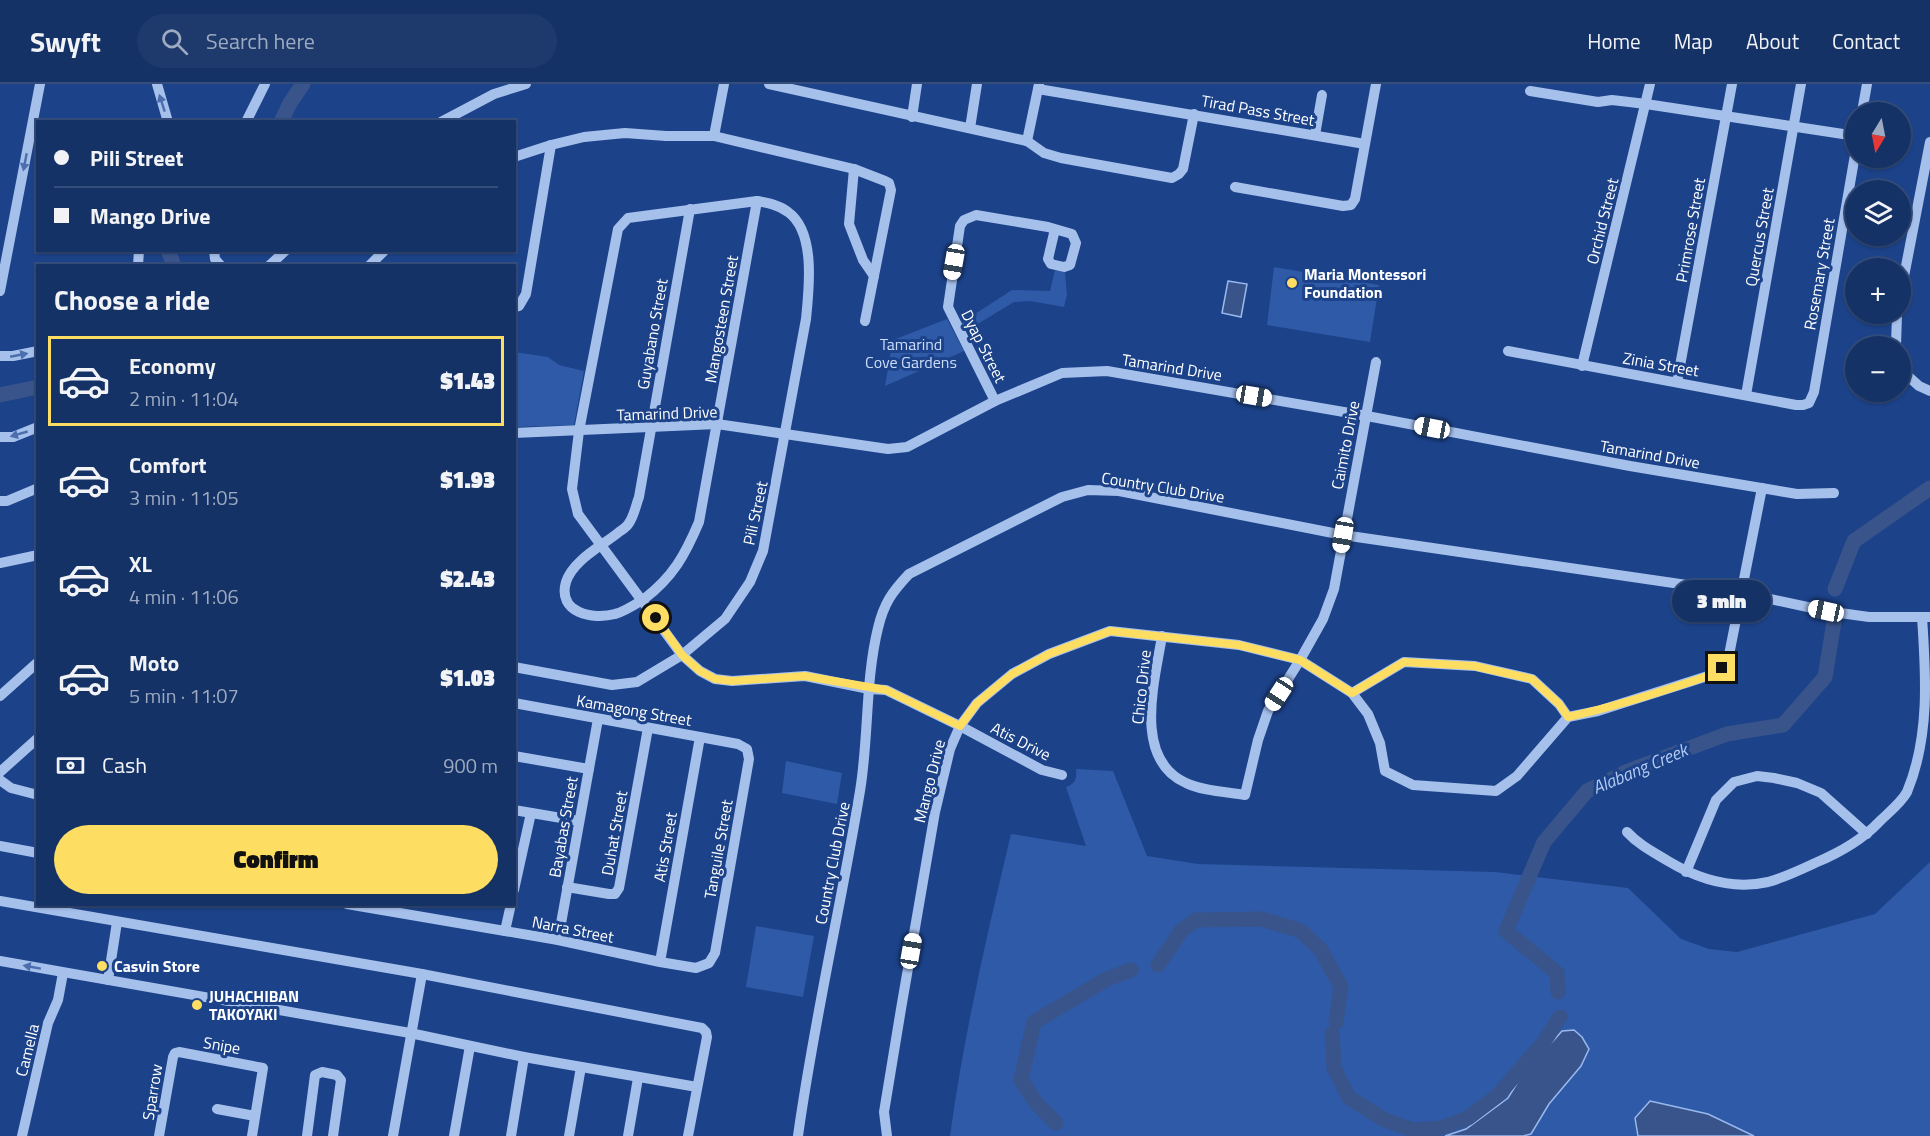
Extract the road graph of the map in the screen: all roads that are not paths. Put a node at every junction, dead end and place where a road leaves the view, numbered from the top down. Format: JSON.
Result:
{"nodes":[{"id":1,"x":40,"y":84,"type":"edge"},
{"id":2,"x":157,"y":84,"type":"edge"},
{"id":3,"x":265,"y":84,"type":"edge"},
{"id":4,"x":526,"y":84,"type":"edge"},
{"id":5,"x":724,"y":84,"type":"edge"},
{"id":6,"x":769,"y":84,"type":"edge"},
{"id":7,"x":917,"y":84,"type":"edge"},
{"id":8,"x":977,"y":84,"type":"edge"},
{"id":9,"x":1376,"y":84,"type":"edge"},
{"id":10,"x":1650,"y":84,"type":"edge"},
{"id":11,"x":1732,"y":84,"type":"edge"},
{"id":12,"x":1801,"y":84,"type":"edge"},
{"id":13,"x":1867,"y":84,"type":"edge"},
{"id":14,"x":1039,"y":86,"type":"edge"},
{"id":15,"x":1530,"y":91,"type":"dead end"},
{"id":16,"x":1322,"y":95,"type":"dead end"},
{"id":17,"x":1864,"y":102,"type":"edge"},
{"id":18,"x":1646,"y":104,"type":"junction"},
{"id":19,"x":1194,"y":114,"type":"junction"},
{"id":20,"x":1726,"y":116,"type":"junction"},
{"id":21,"x":912,"y":117,"type":"junction"},
{"id":22,"x":167,"y":120,"type":"edge"},
{"id":23,"x":247,"y":120,"type":"edge"},
{"id":24,"x":445,"y":120,"type":"edge"},
{"id":25,"x":1794,"y":126,"type":"junction"},
{"id":26,"x":970,"y":128,"type":"junction"},
{"id":27,"x":1845,"y":134,"type":"edge"},
{"id":28,"x":1315,"y":135,"type":"junction"},
{"id":29,"x":714,"y":136,"type":"junction"},
{"id":30,"x":1028,"y":141,"type":"junction"},
{"id":31,"x":1930,"y":142,"type":"edge"},
{"id":32,"x":1365,"y":144,"type":"junction"},
{"id":33,"x":551,"y":145,"type":"junction"},
{"id":34,"x":516,"y":156,"type":"edge"},
{"id":35,"x":1853,"y":168,"type":"edge"},
{"id":36,"x":854,"y":169,"type":"junction"},
{"id":37,"x":1235,"y":187,"type":"dead end"},
{"id":38,"x":757,"y":201,"type":"junction"},
{"id":39,"x":690,"y":209,"type":"junction"},
{"id":40,"x":1055,"y":229,"type":"dead end"},
{"id":41,"x":4,"y":252,"type":"edge"},
{"id":42,"x":284,"y":252,"type":"edge"},
{"id":43,"x":383,"y":252,"type":"edge"},
{"id":44,"x":1908,"y":258,"type":"edge"},
{"id":45,"x":271,"y":264,"type":"edge"},
{"id":46,"x":371,"y":264,"type":"edge"},
{"id":47,"x":874,"y":276,"type":"junction"},
{"id":48,"x":0,"y":291,"type":"edge"},
{"id":49,"x":516,"y":307,"type":"edge"},
{"id":50,"x":865,"y":321,"type":"dead end"},
{"id":51,"x":36,"y":351,"type":"edge"},
{"id":52,"x":1508,"y":351,"type":"dead end"},
{"id":53,"x":0,"y":356,"type":"edge"},
{"id":54,"x":1376,"y":362,"type":"dead end"},
{"id":55,"x":1582,"y":366,"type":"junction"},
{"id":56,"x":1911,"y":379,"type":"edge"},
{"id":57,"x":1677,"y":382,"type":"junction"},
{"id":58,"x":1930,"y":391,"type":"edge"},
{"id":59,"x":1746,"y":395,"type":"junction"},
{"id":60,"x":995,"y":401,"type":"junction"},
{"id":61,"x":1809,"y":403,"type":"joint"},
{"id":62,"x":1367,"y":416,"type":"junction"},
{"id":63,"x":717,"y":424,"type":"junction"},
{"id":64,"x":36,"y":428,"type":"edge"},
{"id":65,"x":650,"y":428,"type":"junction"},
{"id":66,"x":579,"y":431,"type":"junction"},
{"id":67,"x":516,"y":433,"type":"edge"},
{"id":68,"x":786,"y":434,"type":"junction"},
{"id":69,"x":0,"y":437,"type":"edge"},
{"id":70,"x":1762,"y":488,"type":"junction"},
{"id":71,"x":36,"y":490,"type":"edge"},
{"id":72,"x":1834,"y":493,"type":"dead end"},
{"id":73,"x":0,"y":501,"type":"edge"},
{"id":74,"x":1343,"y":535,"type":"junction"},
{"id":75,"x":602,"y":546,"type":"junction"},
{"id":76,"x":36,"y":555,"type":"edge"},
{"id":77,"x":0,"y":563,"type":"edge"},
{"id":78,"x":1742,"y":593,"type":"junction"},
{"id":79,"x":642,"y":600,"type":"junction"},
{"id":80,"x":1926,"y":617,"type":"edge"},
{"id":81,"x":1162,"y":636,"type":"junction"},
{"id":82,"x":682,"y":655,"type":"junction"},
{"id":83,"x":1300,"y":660,"type":"junction"},
{"id":84,"x":36,"y":664,"type":"edge"},
{"id":85,"x":516,"y":667,"type":"edge"},
{"id":86,"x":869,"y":689,"type":"junction"},
{"id":87,"x":1352,"y":693,"type":"junction"},
{"id":88,"x":0,"y":696,"type":"edge"},
{"id":89,"x":516,"y":703,"type":"edge"},
{"id":90,"x":1568,"y":717,"type":"junction"},
{"id":91,"x":598,"y":718,"type":"junction"},
{"id":92,"x":960,"y":726,"type":"junction"},
{"id":93,"x":648,"y":728,"type":"junction"},
{"id":94,"x":700,"y":737,"type":"junction"},
{"id":95,"x":36,"y":740,"type":"edge"},
{"id":96,"x":747,"y":749,"type":"joint"},
{"id":97,"x":516,"y":756,"type":"edge"},
{"id":98,"x":589,"y":769,"type":"junction"},
{"id":99,"x":0,"y":772,"type":"edge"},
{"id":100,"x":1062,"y":775,"type":"dead end"},
{"id":101,"x":0,"y":780,"type":"edge"},
{"id":102,"x":36,"y":794,"type":"edge"},
{"id":103,"x":516,"y":810,"type":"edge"},
{"id":104,"x":531,"y":813,"type":"junction"},
{"id":105,"x":579,"y":821,"type":"junction"},
{"id":106,"x":1627,"y":832,"type":"dead end"},
{"id":107,"x":1867,"y":834,"type":"junction"},
{"id":108,"x":0,"y":846,"type":"edge"},
{"id":109,"x":36,"y":853,"type":"edge"},
{"id":110,"x":1686,"y":872,"type":"junction"},
{"id":111,"x":516,"y":878,"type":"edge"},
{"id":112,"x":567,"y":887,"type":"junction"},
{"id":113,"x":0,"y":901,"type":"edge"},
{"id":114,"x":359,"y":906,"type":"edge"},
{"id":115,"x":511,"y":906,"type":"edge"},
{"id":116,"x":117,"y":922,"type":"junction"},
{"id":117,"x":506,"y":931,"type":"junction"},
{"id":118,"x":558,"y":940,"type":"junction"},
{"id":119,"x":715,"y":953,"type":"joint"},
{"id":120,"x":0,"y":961,"type":"edge"},
{"id":121,"x":660,"y":962,"type":"junction"},
{"id":122,"x":63,"y":973,"type":"junction"},
{"id":123,"x":422,"y":974,"type":"junction"},
{"id":124,"x":108,"y":980,"type":"junction"},
{"id":125,"x":410,"y":1033,"type":"junction"},
{"id":126,"x":470,"y":1046,"type":"junction"},
{"id":127,"x":175,"y":1053,"type":"joint"},
{"id":128,"x":525,"y":1057,"type":"junction"},
{"id":129,"x":581,"y":1067,"type":"junction"},
{"id":130,"x":638,"y":1078,"type":"junction"},
{"id":131,"x":697,"y":1087,"type":"junction"},
{"id":132,"x":217,"y":1109,"type":"dead end"},
{"id":133,"x":255,"y":1116,"type":"junction"},
{"id":134,"x":307,"y":1135,"type":"edge"},
{"id":135,"x":22,"y":1136,"type":"edge"},
{"id":136,"x":159,"y":1136,"type":"edge"},
{"id":137,"x":252,"y":1136,"type":"edge"},
{"id":138,"x":319,"y":1136,"type":"edge"},
{"id":139,"x":333,"y":1136,"type":"edge"},
{"id":140,"x":393,"y":1136,"type":"edge"},
{"id":141,"x":454,"y":1136,"type":"edge"},
{"id":142,"x":511,"y":1136,"type":"edge"},
{"id":143,"x":569,"y":1136,"type":"edge"},
{"id":144,"x":628,"y":1136,"type":"edge"},
{"id":145,"x":688,"y":1136,"type":"edge"},
{"id":146,"x":798,"y":1136,"type":"edge"},
{"id":147,"x":887,"y":1136,"type":"edge"}],
"edges":[{"from":1,"to":41,"type":"street","one_way":true},
{"from":22,"to":2,"type":"street","one_way":true},
{"from":3,"to":23,"type":"street"},
{"from":4,"to":24,"type":"street"},
{"from":5,"to":29,"type":"street"},
{"from":6,"to":21,"type":"street"},
{"from":7,"to":21,"type":"street"},
{"from":8,"to":26,"type":"street"},
{"from":9,"to":32,"type":"street"},
{"from":10,"to":18,"type":"street","name":"Orchid Street"},
{"from":11,"to":20,"type":"street","name":"Primrose Street"},
{"from":12,"to":25,"type":"street","name":"Quercus Street"},
{"from":13,"to":17,"type":"street"},
{"from":14,"to":19,"type":"street","name":"Tirad Pass Street"},
{"from":14,"to":30,"type":"street"},
{"from":15,"to":18,"type":"street"},
{"from":16,"to":28,"type":"street"},
{"from":18,"to":20,"type":"street"},
{"from":18,"to":55,"type":"street","name":"Orchid Street"},
{"from":19,"to":28,"type":"street","name":"Tirad Pass Street"},
{"from":19,"to":30,"type":"street"},
{"from":20,"to":25,"type":"street"},
{"from":20,"to":57,"type":"street","name":"Primrose Street"},
{"from":21,"to":26,"type":"street"},
{"from":25,"to":27,"type":"street"},
{"from":25,"to":59,"type":"street","name":"Quercus Street"},
{"from":26,"to":30,"type":"street"},
{"from":28,"to":32,"type":"street","name":"Tirad Pass Street"},
{"from":29,"to":33,"type":"street"},
{"from":29,"to":36,"type":"street"},
{"from":31,"to":44,"type":"street"},
{"from":32,"to":37,"type":"street"},
{"from":33,"to":34,"type":"street"},
{"from":33,"to":49,"type":"street"},
{"from":35,"to":61,"type":"street","name":"Rosemary Street"},
{"from":36,"to":47,"type":"street"},
{"from":36,"to":47,"type":"street"},
{"from":38,"to":39,"type":"street","name":"Pili Street"},
{"from":38,"to":63,"type":"street","name":"Mangosteen Street"},
{"from":38,"to":68,"type":"street","name":"Pili Street"},
{"from":39,"to":65,"type":"street","name":"Guyabano Street"},
{"from":39,"to":66,"type":"street","name":"Pili Street"},
{"from":40,"to":60,"type":"street","name":"Dyap Street"},
{"from":41,"to":48,"type":"street"},
{"from":42,"to":45,"type":"street"},
{"from":43,"to":46,"type":"street"},
{"from":47,"to":50,"type":"street"},
{"from":53,"to":51,"type":"street","one_way":true},
{"from":52,"to":55,"type":"street","name":"Zinia Street"},
{"from":54,"to":62,"type":"street","name":"Caimito Drive"},
{"from":55,"to":57,"type":"street","name":"Zinia Street"},
{"from":56,"to":58,"type":"street"},
{"from":57,"to":59,"type":"street","name":"Zinia Street"},
{"from":59,"to":61,"type":"street","name":"Zinia Street"},
{"from":60,"to":62,"type":"street","name":"Tamarind Drive"},
{"from":60,"to":68,"type":"street","name":"Tamarind Drive"},
{"from":62,"to":70,"type":"street","name":"Tamarind Drive"},
{"from":62,"to":74,"type":"street","name":"Caimito Drive"},
{"from":63,"to":65,"type":"street","name":"Tamarind Drive"},
{"from":63,"to":68,"type":"street","name":"Tamarind Drive"},
{"from":63,"to":79,"type":"street","name":"Mangosteen Street"},
{"from":64,"to":69,"type":"street","one_way":true},
{"from":65,"to":66,"type":"street","name":"Tamarind Drive"},
{"from":65,"to":75,"type":"street","name":"Guyabano Street"},
{"from":66,"to":67,"type":"street","name":"Tamarind Drive"},
{"from":66,"to":75,"type":"street","name":"Pili Street"},
{"from":68,"to":82,"type":"street","name":"Pili Street"},
{"from":70,"to":72,"type":"street","name":"Tamarind Drive"},
{"from":70,"to":78,"type":"street"},
{"from":71,"to":73,"type":"street"},
{"from":74,"to":78,"type":"street","name":"Country Club Drive"},
{"from":74,"to":83,"type":"street","name":"Chico Drive"},
{"from":74,"to":86,"type":"street","name":"Country Club Drive"},
{"from":75,"to":79,"type":"street","name":"Pili Street"},
{"from":75,"to":79,"type":"street","name":"Guyabano Street"},
{"from":76,"to":77,"type":"street"},
{"from":78,"to":80,"type":"street","name":"Country Club Drive"},
{"from":78,"to":90,"type":"street"},
{"from":79,"to":82,"type":"street","name":"Pili Street"},
{"from":80,"to":107,"type":"street"},
{"from":81,"to":83,"type":"street","name":"Mango Drive"},
{"from":81,"to":83,"type":"street","name":"Chico Drive"},
{"from":81,"to":92,"type":"street","name":"Mango Drive"},
{"from":82,"to":85,"type":"street"},
{"from":82,"to":86,"type":"street","name":"Atis Drive"},
{"from":83,"to":87,"type":"street","name":"Mango Drive"},
{"from":84,"to":88,"type":"street"},
{"from":86,"to":92,"type":"street","name":"Atis Drive"},
{"from":86,"to":146,"type":"street","name":"Country Club Drive"},
{"from":87,"to":90,"type":"street"},
{"from":87,"to":90,"type":"street","name":"Mango Drive"},
{"from":89,"to":91,"type":"street","name":"Kamagong Street"},
{"from":91,"to":93,"type":"street","name":"Kamagong Street"},
{"from":91,"to":98,"type":"street","name":"Bayabas Street"},
{"from":92,"to":100,"type":"street","name":"Atis Drive"},
{"from":92,"to":147,"type":"street","name":"Mango Drive"},
{"from":93,"to":94,"type":"street","name":"Kamagong Street"},
{"from":93,"to":112,"type":"street","name":"Duhat Street"},
{"from":94,"to":96,"type":"street","name":"Kamagong Street"},
{"from":94,"to":121,"type":"street","name":"Atis Street"},
{"from":95,"to":99,"type":"street"},
{"from":96,"to":119,"type":"street","name":"Tanguile Street"},
{"from":97,"to":98,"type":"street"},
{"from":98,"to":105,"type":"street","name":"Bayabas Street"},
{"from":101,"to":102,"type":"street"},
{"from":103,"to":104,"type":"street"},
{"from":104,"to":105,"type":"street"},
{"from":104,"to":111,"type":"street"},
{"from":105,"to":112,"type":"street","name":"Bayabas Street"},
{"from":106,"to":110,"type":"street"},
{"from":107,"to":110,"type":"street"},
{"from":107,"to":110,"type":"street"},
{"from":108,"to":109,"type":"street"},
{"from":112,"to":118,"type":"street","name":"Bayabas Street"},
{"from":113,"to":116,"type":"street"},
{"from":114,"to":117,"type":"street","name":"Narra Street"},
{"from":115,"to":117,"type":"street"},
{"from":116,"to":123,"type":"street"},
{"from":116,"to":124,"type":"street"},
{"from":117,"to":118,"type":"street","name":"Narra Street"},
{"from":118,"to":121,"type":"street","name":"Narra Street"},
{"from":119,"to":121,"type":"street","name":"Narra Street"},
{"from":122,"to":120,"type":"street","one_way":true},
{"from":122,"to":124,"type":"street"},
{"from":122,"to":135,"type":"street","name":"Camella"},
{"from":123,"to":125,"type":"street"},
{"from":123,"to":131,"type":"street"},
{"from":124,"to":125,"type":"street"},
{"from":125,"to":126,"type":"street"},
{"from":125,"to":140,"type":"street"},
{"from":126,"to":128,"type":"street"},
{"from":126,"to":141,"type":"street"},
{"from":127,"to":133,"type":"street","name":"Snipe"},
{"from":127,"to":136,"type":"street","name":"Sparrow"},
{"from":128,"to":129,"type":"street"},
{"from":128,"to":142,"type":"street"},
{"from":129,"to":130,"type":"street"},
{"from":129,"to":143,"type":"street"},
{"from":130,"to":131,"type":"street"},
{"from":130,"to":144,"type":"street"},
{"from":131,"to":145,"type":"street"},
{"from":132,"to":133,"type":"street"},
{"from":133,"to":137,"type":"street"},
{"from":134,"to":138,"type":"street"},
{"from":134,"to":139,"type":"street"}]}
